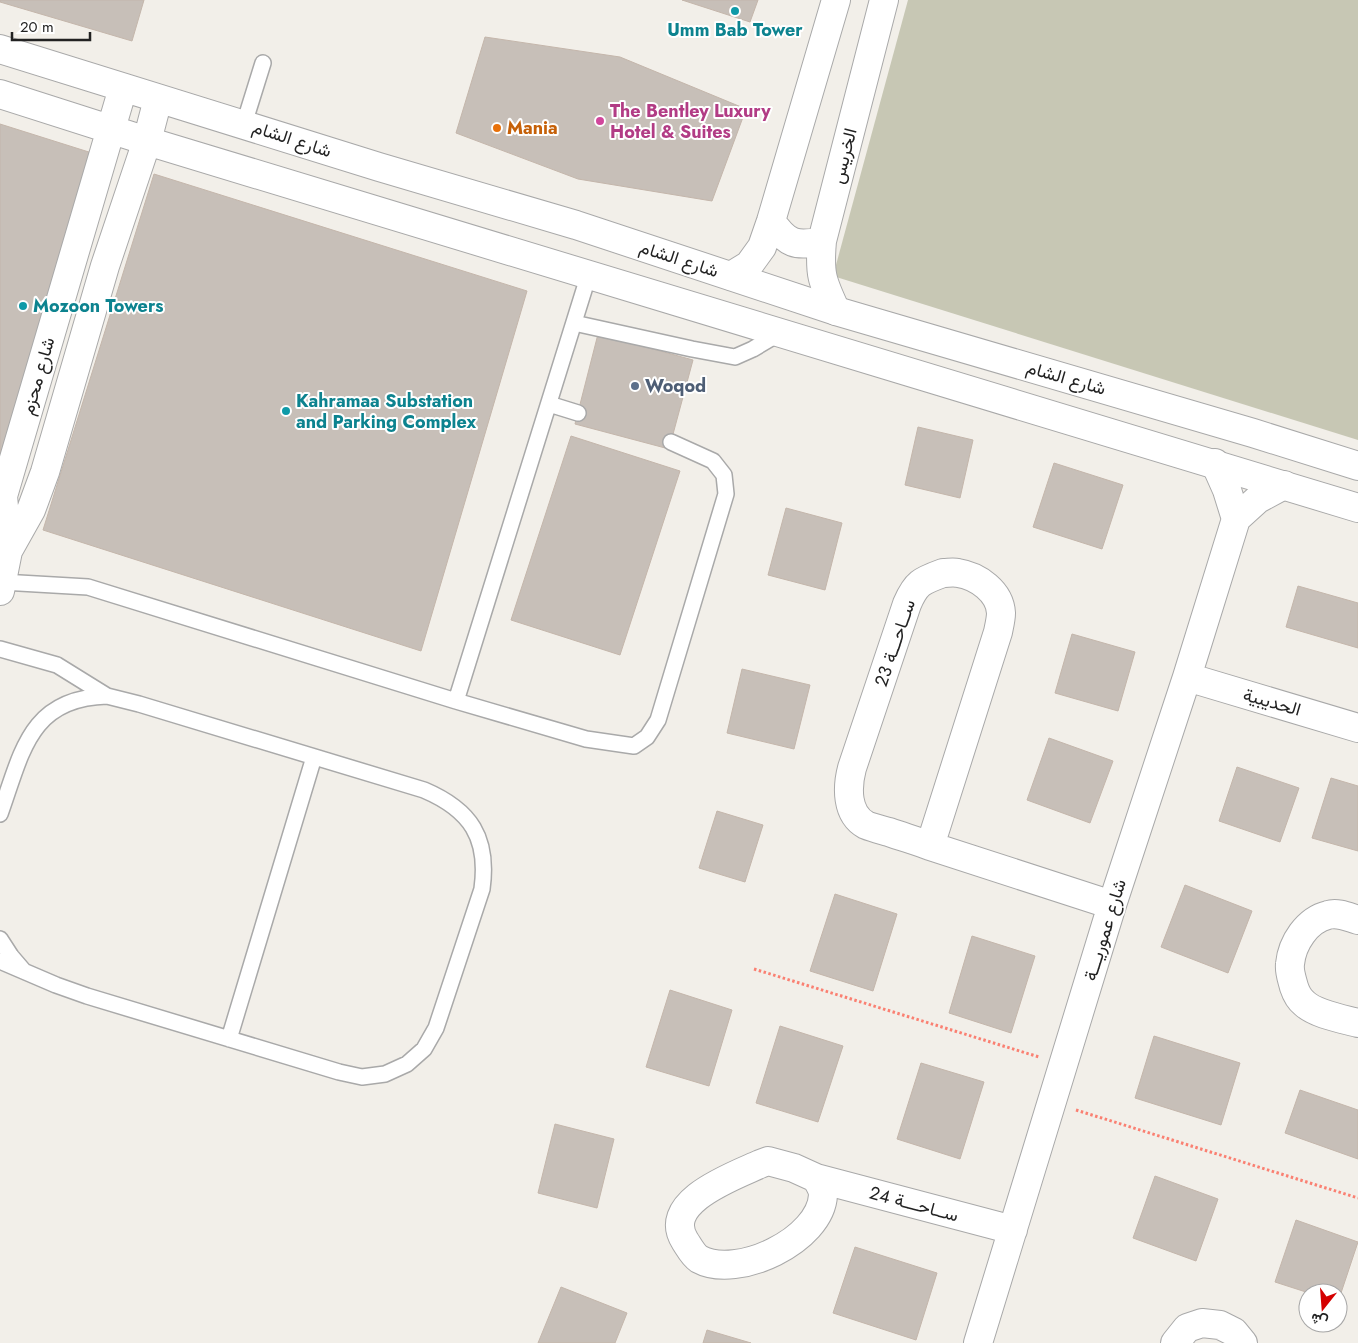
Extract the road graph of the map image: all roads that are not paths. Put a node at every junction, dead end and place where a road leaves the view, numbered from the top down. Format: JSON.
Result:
{"nodes":[{"id":1,"x":836,"y":0,"type":"edge"},
{"id":2,"x":884,"y":0,"type":"edge"},
{"id":3,"x":0,"y":49,"type":"edge"},
{"id":4,"x":264,"y":63,"type":"dead end"},
{"id":5,"x":123,"y":88,"type":"junction"},
{"id":6,"x":0,"y":94,"type":"edge"},
{"id":7,"x":158,"y":99,"type":"junction"},
{"id":8,"x":244,"y":124,"type":"junction"},
{"id":9,"x":111,"y":129,"type":"junction"},
{"id":10,"x":147,"y":141,"type":"junction"},
{"id":11,"x":771,"y":221,"type":"junction"},
{"id":12,"x":822,"y":241,"type":"junction"},
{"id":13,"x":589,"y":274,"type":"junction"},
{"id":14,"x":732,"y":276,"type":"junction"},
{"id":15,"x":836,"y":311,"type":"junction"},
{"id":16,"x":574,"y":323,"type":"junction"},
{"id":17,"x":787,"y":334,"type":"junction"},
{"id":18,"x":549,"y":404,"type":"junction"},
{"id":19,"x":578,"y":412,"type":"dead end"},
{"id":20,"x":671,"y":442,"type":"dead end"},
{"id":21,"x":1215,"y":463,"type":"junction"},
{"id":22,"x":1358,"y":466,"type":"edge"},
{"id":23,"x":1284,"y":485,"type":"junction"},
{"id":24,"x":1358,"y":508,"type":"edge"},
{"id":25,"x":1236,"y":519,"type":"junction"},
{"id":26,"x":8,"y":551,"type":"junction"},
{"id":27,"x":1,"y":587,"type":"edge"},
{"id":28,"x":0,"y":650,"type":"edge"},
{"id":29,"x":1187,"y":677,"type":"junction"},
{"id":30,"x":107,"y":696,"type":"junction"},
{"id":31,"x":456,"y":701,"type":"junction"},
{"id":32,"x":1358,"y":728,"type":"edge"},
{"id":33,"x":314,"y":757,"type":"junction"},
{"id":34,"x":0,"y":814,"type":"edge"},
{"id":35,"x":930,"y":846,"type":"junction"},
{"id":36,"x":1112,"y":904,"type":"junction"},
{"id":37,"x":1358,"y":920,"type":"edge"},
{"id":38,"x":0,"y":939,"type":"edge"},
{"id":39,"x":0,"y":961,"type":"edge"},
{"id":40,"x":26,"y":973,"type":"junction"},
{"id":41,"x":1358,"y":1023,"type":"edge"},
{"id":42,"x":229,"y":1039,"type":"junction"},
{"id":43,"x":816,"y":1178,"type":"junction"},
{"id":44,"x":1013,"y":1230,"type":"junction"},
{"id":45,"x":978,"y":1343,"type":"edge"},
{"id":46,"x":1175,"y":1343,"type":"edge"},
{"id":47,"x":1243,"y":1343,"type":"edge"}],
"edges":[{"from":1,"to":11,"type":"street"},
{"from":2,"to":12,"type":"street","name":"الخريس"},
{"from":3,"to":5,"type":"street","name":"شارع الشام"},
{"from":4,"to":8,"type":"lane"},
{"from":5,"to":7,"type":"street","name":"شارع الشام"},
{"from":5,"to":9,"type":"street","name":"شارع محزم"},
{"from":6,"to":9,"type":"street"},
{"from":7,"to":8,"type":"street","name":"شارع الشام"},
{"from":7,"to":10,"type":"street","name":"شارع محزم"},
{"from":8,"to":14,"type":"street","name":"شارع الشام"},
{"from":9,"to":10,"type":"street"},
{"from":9,"to":26,"type":"street","name":"شارع محزم"},
{"from":10,"to":13,"type":"street"},
{"from":10,"to":26,"type":"street","name":"شارع محزم"},
{"from":11,"to":12,"type":"street"},
{"from":11,"to":14,"type":"street"},
{"from":12,"to":15,"type":"street","name":"الخريس"},
{"from":13,"to":16,"type":"lane"},
{"from":13,"to":17,"type":"street"},
{"from":14,"to":15,"type":"street","name":"شارع الشام"},
{"from":15,"to":22,"type":"street","name":"شارع الشام"},
{"from":16,"to":17,"type":"lane"},
{"from":16,"to":18,"type":"lane"},
{"from":17,"to":21,"type":"street"},
{"from":18,"to":19,"type":"lane"},
{"from":18,"to":31,"type":"lane"},
{"from":20,"to":31,"type":"lane"},
{"from":21,"to":23,"type":"street"},
{"from":21,"to":25,"type":"street"},
{"from":23,"to":24,"type":"street"},
{"from":23,"to":25,"type":"street"},
{"from":25,"to":29,"type":"street","name":"شارع عموريـــة"},
{"from":26,"to":27,"type":"street","name":"شارع محزم"},
{"from":27,"to":31,"type":"lane"},
{"from":28,"to":30,"type":"lane"},
{"from":29,"to":32,"type":"street","name":"الحديبية"},
{"from":29,"to":36,"type":"street","name":"شارع عموريـــة"},
{"from":30,"to":33,"type":"lane"},
{"from":30,"to":34,"type":"lane"},
{"from":33,"to":42,"type":"lane"},
{"from":33,"to":42,"type":"lane"},
{"from":35,"to":35,"type":"street","name":"ســاحـــة 23"},
{"from":35,"to":36,"type":"street","name":"ســاحـــة 23"},
{"from":36,"to":44,"type":"street","name":"شارع عموريـــة"},
{"from":37,"to":41,"type":"street"},
{"from":38,"to":40,"type":"lane"},
{"from":39,"to":40,"type":"lane"},
{"from":40,"to":42,"type":"lane"},
{"from":43,"to":43,"type":"street","name":"ســاحـــة 24"},
{"from":43,"to":44,"type":"street","name":"ســاحـــة 24"},
{"from":44,"to":45,"type":"street","name":"شارع عموريـــة"},
{"from":46,"to":47,"type":"street"}]}
